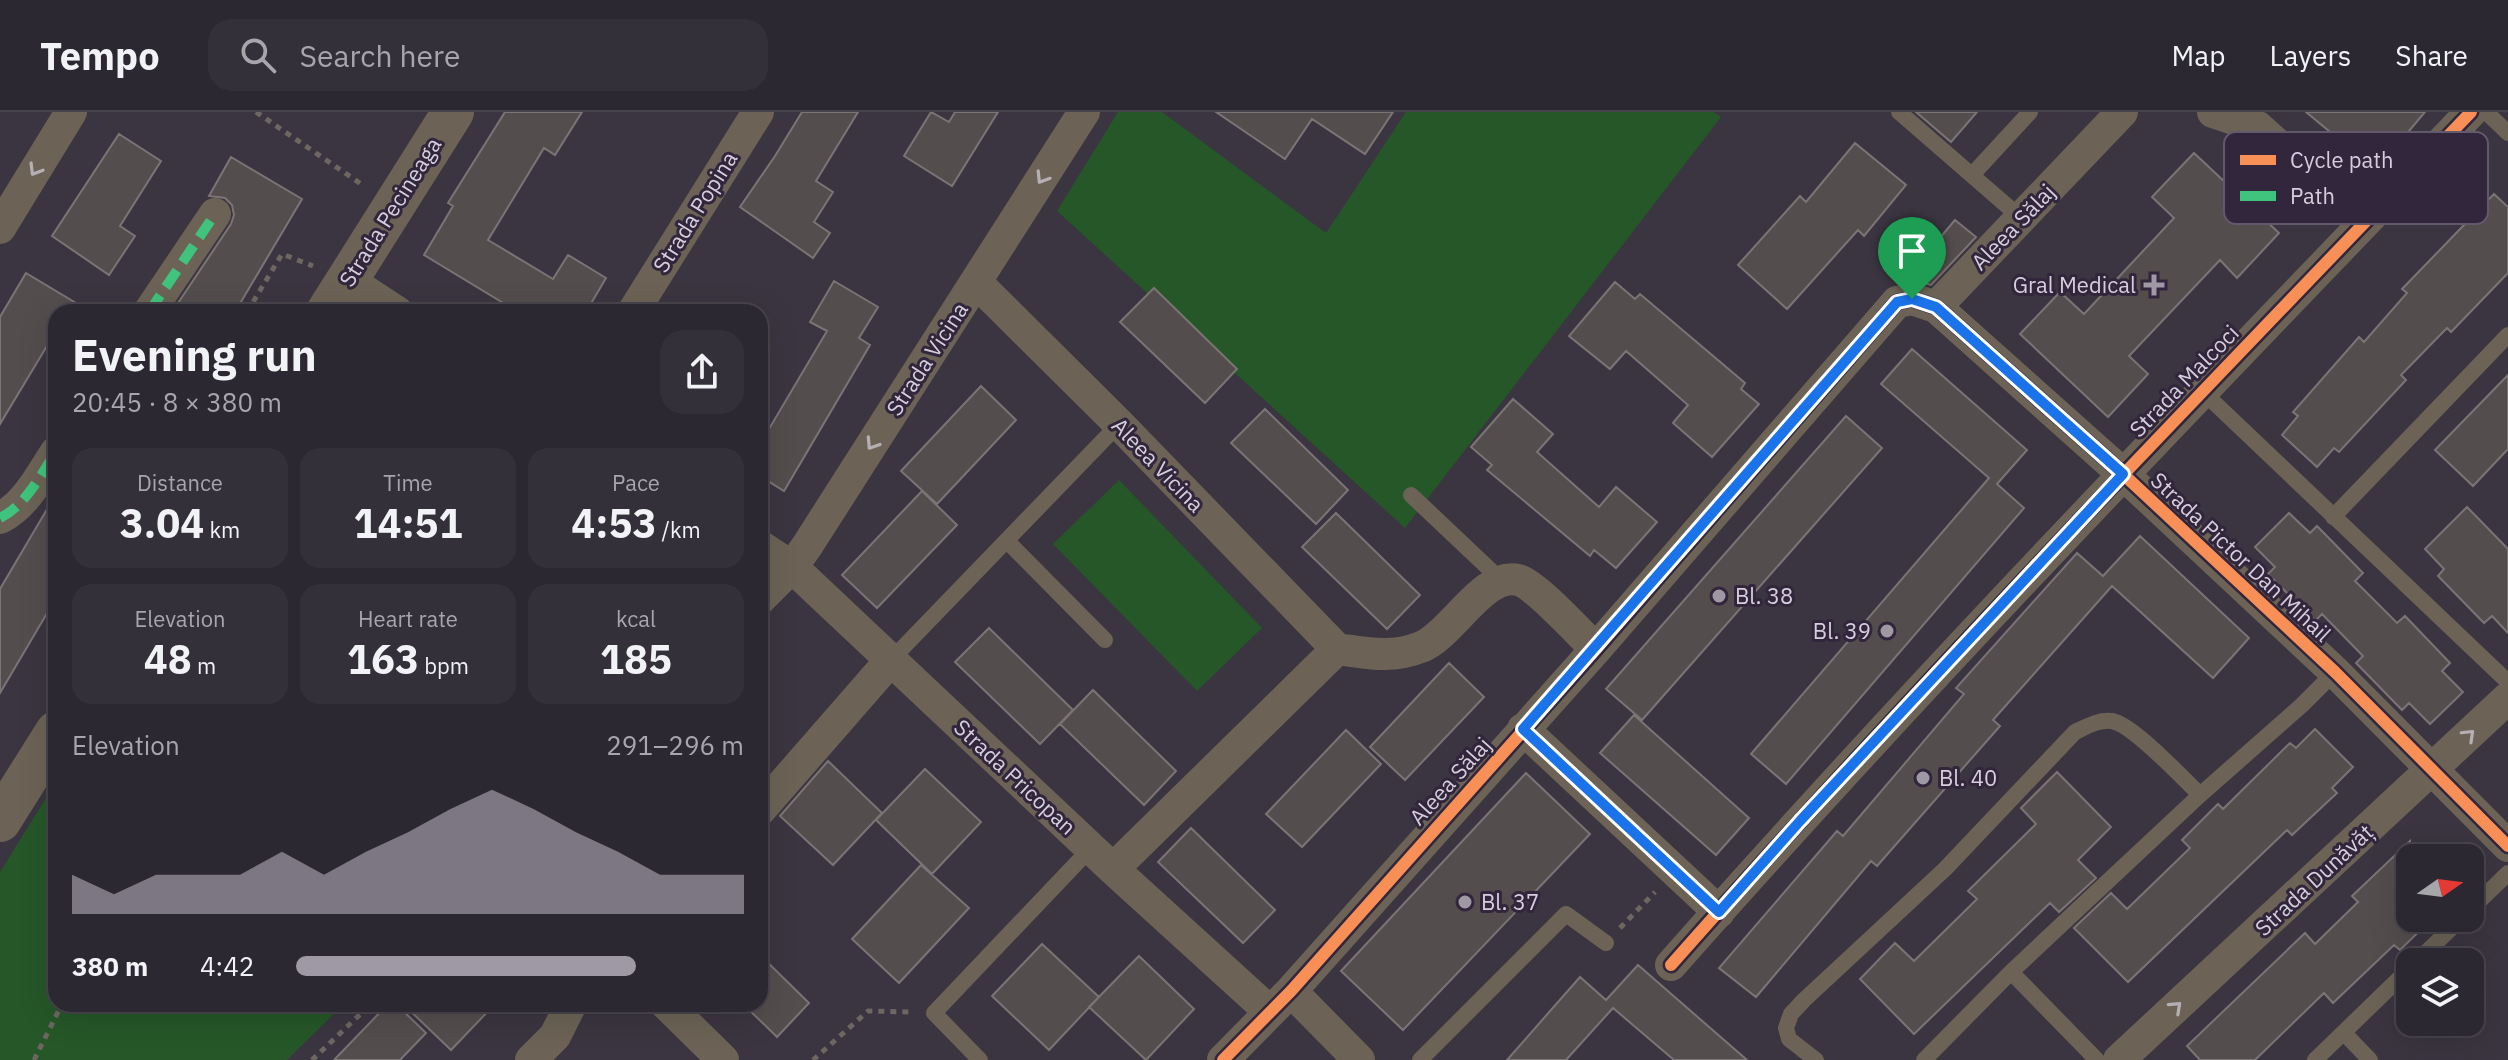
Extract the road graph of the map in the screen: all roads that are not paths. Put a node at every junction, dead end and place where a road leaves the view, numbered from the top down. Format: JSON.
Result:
{"nodes":[{"id":1,"x":71,"y":112,"type":"edge"},
{"id":2,"x":453,"y":112,"type":"edge"},
{"id":3,"x":758,"y":112,"type":"edge"},
{"id":4,"x":1084,"y":112,"type":"edge"},
{"id":5,"x":1899,"y":112,"type":"edge"},
{"id":6,"x":2030,"y":112,"type":"edge"},
{"id":7,"x":2122,"y":112,"type":"edge"},
{"id":8,"x":2213,"y":112,"type":"edge"},
{"id":9,"x":2471,"y":112,"type":"edge"},
{"id":10,"x":2486,"y":112,"type":"edge"},
{"id":11,"x":2264,"y":132,"type":"edge"},
{"id":12,"x":2452,"y":132,"type":"edge"},
{"id":13,"x":2508,"y":133,"type":"edge"},
{"id":14,"x":1972,"y":175,"type":"junction"},
{"id":15,"x":215,"y":214,"type":"dead end"},
{"id":16,"x":2021,"y":218,"type":"junction"},
{"id":17,"x":2363,"y":224,"type":"edge"},
{"id":18,"x":0,"y":228,"type":"edge"},
{"id":19,"x":976,"y":282,"type":"junction"},
{"id":20,"x":337,"y":296,"type":"edge"},
{"id":21,"x":154,"y":304,"type":"edge"},
{"id":22,"x":367,"y":304,"type":"edge"},
{"id":23,"x":638,"y":304,"type":"edge"},
{"id":24,"x":1936,"y":307,"type":"junction"},
{"id":25,"x":2508,"y":335,"type":"edge"},
{"id":26,"x":2202,"y":391,"type":"junction"},
{"id":27,"x":1119,"y":424,"type":"junction"},
{"id":28,"x":48,"y":464,"type":"edge"},
{"id":29,"x":2123,"y":474,"type":"junction"},
{"id":30,"x":1411,"y":495,"type":"dead end"},
{"id":31,"x":2333,"y":517,"type":"junction"},
{"id":32,"x":0,"y":518,"type":"edge"},
{"id":33,"x":1007,"y":541,"type":"junction"},
{"id":34,"x":768,"y":551,"type":"edge"},
{"id":35,"x":792,"y":567,"type":"junction"},
{"id":36,"x":1502,"y":581,"type":"junction"},
{"id":37,"x":768,"y":591,"type":"edge"},
{"id":38,"x":1105,"y":640,"type":"dead end"},
{"id":39,"x":1337,"y":649,"type":"junction"},
{"id":40,"x":1596,"y":649,"type":"junction"},
{"id":41,"x":890,"y":661,"type":"junction"},
{"id":42,"x":2335,"y":672,"type":"junction"},
{"id":43,"x":2508,"y":682,"type":"edge"},
{"id":44,"x":2508,"y":698,"type":"edge"},
{"id":45,"x":1523,"y":729,"type":"junction"},
{"id":46,"x":48,"y":745,"type":"edge"},
{"id":47,"x":2434,"y":769,"type":"junction"},
{"id":48,"x":2200,"y":795,"type":"junction"},
{"id":49,"x":768,"y":801,"type":"edge"},
{"id":50,"x":0,"y":821,"type":"edge"},
{"id":51,"x":2508,"y":846,"type":"edge"},
{"id":52,"x":1102,"y":859,"type":"junction"},
{"id":53,"x":2508,"y":873,"type":"edge"},
{"id":54,"x":2484,"y":896,"type":"edge"},
{"id":55,"x":1719,"y":912,"type":"junction"},
{"id":56,"x":2447,"y":932,"type":"edge"},
{"id":57,"x":1606,"y":943,"type":"road end"},
{"id":58,"x":2431,"y":948,"type":"edge"},
{"id":59,"x":1671,"y":965,"type":"dead end"},
{"id":60,"x":2011,"y":972,"type":"junction"},
{"id":61,"x":2396,"y":982,"type":"edge"},
{"id":62,"x":1280,"y":1001,"type":"junction"},
{"id":63,"x":567,"y":1012,"type":"edge"},
{"id":64,"x":674,"y":1012,"type":"edge"},
{"id":65,"x":2344,"y":1033,"type":"junction"},
{"id":66,"x":531,"y":1060,"type":"edge"},
{"id":67,"x":723,"y":1060,"type":"edge"},
{"id":68,"x":980,"y":1060,"type":"edge"},
{"id":69,"x":1223,"y":1060,"type":"edge"},
{"id":70,"x":1359,"y":1060,"type":"edge"},
{"id":71,"x":1420,"y":1060,"type":"edge"},
{"id":72,"x":1816,"y":1060,"type":"edge"},
{"id":73,"x":1924,"y":1060,"type":"edge"},
{"id":74,"x":2097,"y":1060,"type":"edge"},
{"id":75,"x":2119,"y":1060,"type":"edge"},
{"id":76,"x":2315,"y":1060,"type":"edge"},
{"id":77,"x":2370,"y":1060,"type":"edge"}],
"edges":[{"from":1,"to":18,"type":"street","one_way":true},
{"from":2,"to":20,"type":"street","name":"Strada Pecineaga"},
{"from":3,"to":23,"type":"street","name":"Strada Popina"},
{"from":4,"to":19,"type":"street","name":"Strada Vicina","one_way":true},
{"from":5,"to":14,"type":"lane"},
{"from":6,"to":14,"type":"lane"},
{"from":7,"to":16,"type":"street","name":"Aleea Sălaj"},
{"from":8,"to":11,"type":"street"},
{"from":9,"to":12,"type":"street","name":"Strada Malcoci"},
{"from":10,"to":13,"type":"lane"},
{"from":14,"to":16,"type":"lane"},
{"from":15,"to":21,"type":"street"},
{"from":16,"to":24,"type":"street","name":"Aleea Sălaj"},
{"from":17,"to":26,"type":"street","name":"Strada Malcoci"},
{"from":19,"to":27,"type":"street","name":"Aleea Vicina"},
{"from":19,"to":35,"type":"street","name":"Strada Vicina","one_way":true},
{"from":20,"to":22,"type":"street"},
{"from":24,"to":29,"type":"street","name":"Strada Pictor Dan Mihail"},
{"from":24,"to":40,"type":"street","name":"Aleea Sălaj"},
{"from":25,"to":31,"type":"lane"},
{"from":26,"to":29,"type":"street","name":"Strada Malcoci"},
{"from":26,"to":31,"type":"lane"},
{"from":27,"to":33,"type":"lane"},
{"from":27,"to":39,"type":"street","name":"Aleea Vicina"},
{"from":28,"to":32,"type":"street"},
{"from":29,"to":42,"type":"street","name":"Strada Pictor Dan Mihail"},
{"from":29,"to":55,"type":"street","name":"Strada Malcoci"},
{"from":30,"to":36,"type":"lane"},
{"from":31,"to":43,"type":"lane"},
{"from":33,"to":38,"type":"lane"},
{"from":33,"to":41,"type":"lane"},
{"from":34,"to":35,"type":"street","name":"Strada Pricopan"},
{"from":35,"to":37,"type":"street","name":"Strada Vicina"},
{"from":35,"to":41,"type":"street","name":"Strada Pricopan"},
{"from":36,"to":39,"type":"street"},
{"from":36,"to":40,"type":"street"},
{"from":39,"to":52,"type":"street"},
{"from":40,"to":45,"type":"street","name":"Aleea Sălaj"},
{"from":41,"to":49,"type":"street"},
{"from":41,"to":52,"type":"street","name":"Strada Pricopan"},
{"from":42,"to":47,"type":"street","name":"Strada Pictor Dan Mihail"},
{"from":42,"to":48,"type":"lane"},
{"from":47,"to":44,"type":"street","name":"Strada Dunăvăț","one_way":true},
{"from":45,"to":55,"type":"street"},
{"from":45,"to":62,"type":"street","name":"Aleea Sălaj"},
{"from":46,"to":50,"type":"street"},
{"from":47,"to":51,"type":"street","name":"Strada Pictor Dan Mihail"},
{"from":75,"to":47,"type":"street","name":"Strada Dunăvăț","one_way":true},
{"from":48,"to":60,"type":"lane"},
{"from":48,"to":72,"type":"lane"},
{"from":52,"to":62,"type":"street","name":"Strada Pricopan"},
{"from":52,"to":68,"type":"lane"},
{"from":53,"to":54,"type":"lane"},
{"from":55,"to":59,"type":"street","name":"Strada Malcoci"},
{"from":56,"to":58,"type":"lane"},
{"from":57,"to":71,"type":"lane"},
{"from":60,"to":73,"type":"lane"},
{"from":60,"to":74,"type":"lane"},
{"from":61,"to":65,"type":"lane"},
{"from":62,"to":69,"type":"street","name":"Aleea Sălaj"},
{"from":62,"to":70,"type":"street","name":"Strada Pricopan"},
{"from":63,"to":66,"type":"street"},
{"from":64,"to":67,"type":"street"},
{"from":65,"to":76,"type":"lane"},
{"from":65,"to":77,"type":"lane"}]}
